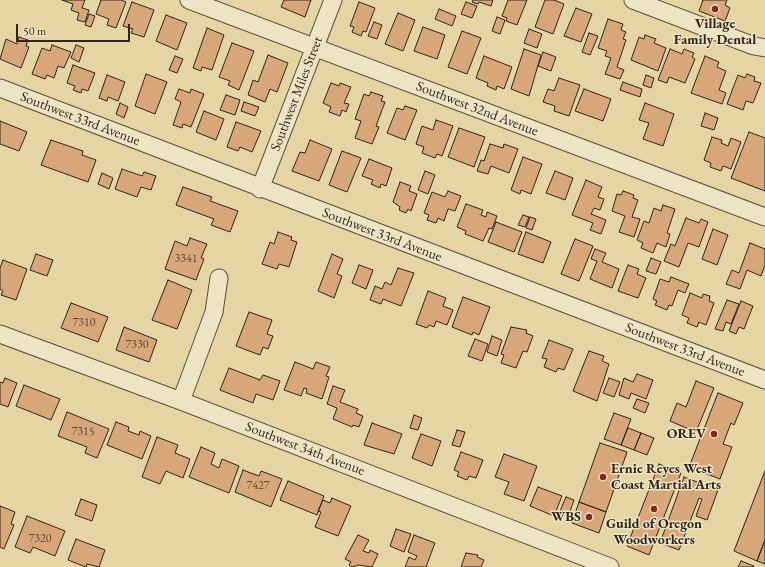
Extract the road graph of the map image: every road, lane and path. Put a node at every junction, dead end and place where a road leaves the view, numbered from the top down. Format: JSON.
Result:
{"nodes":[{"id":1,"x":189,"y":0,"type":"edge"},
{"id":2,"x":333,"y":0,"type":"edge"},
{"id":3,"x":632,"y":0,"type":"edge"},
{"id":4,"x":315,"y":48,"type":"junction"},
{"id":5,"x":765,"y":48,"type":"edge"},
{"id":6,"x":0,"y":88,"type":"edge"},
{"id":7,"x":260,"y":189,"type":"junction"},
{"id":8,"x":765,"y":217,"type":"edge"},
{"id":9,"x":219,"y":278,"type":"dead end"},
{"id":10,"x":0,"y":334,"type":"edge"},
{"id":11,"x":765,"y":380,"type":"edge"},
{"id":12,"x":181,"y":401,"type":"junction"},
{"id":13,"x":610,"y":567,"type":"edge"}],
"edges":[{"from":1,"to":4,"type":"street","name":"Southwest 32nd Avenue"},
{"from":2,"to":4,"type":"street","name":"Southwest Miles Street"},
{"from":3,"to":5,"type":"street"},
{"from":4,"to":7,"type":"street","name":"Southwest Miles Street"},
{"from":4,"to":8,"type":"street","name":"Southwest 32nd Avenue"},
{"from":6,"to":7,"type":"street","name":"Southwest 33rd Avenue"},
{"from":7,"to":11,"type":"street","name":"Southwest 33rd Avenue"},
{"from":9,"to":12,"type":"street"},
{"from":10,"to":12,"type":"street","name":"Southwest 34th Avenue"},
{"from":12,"to":13,"type":"street","name":"Southwest 34th Avenue"}]}
